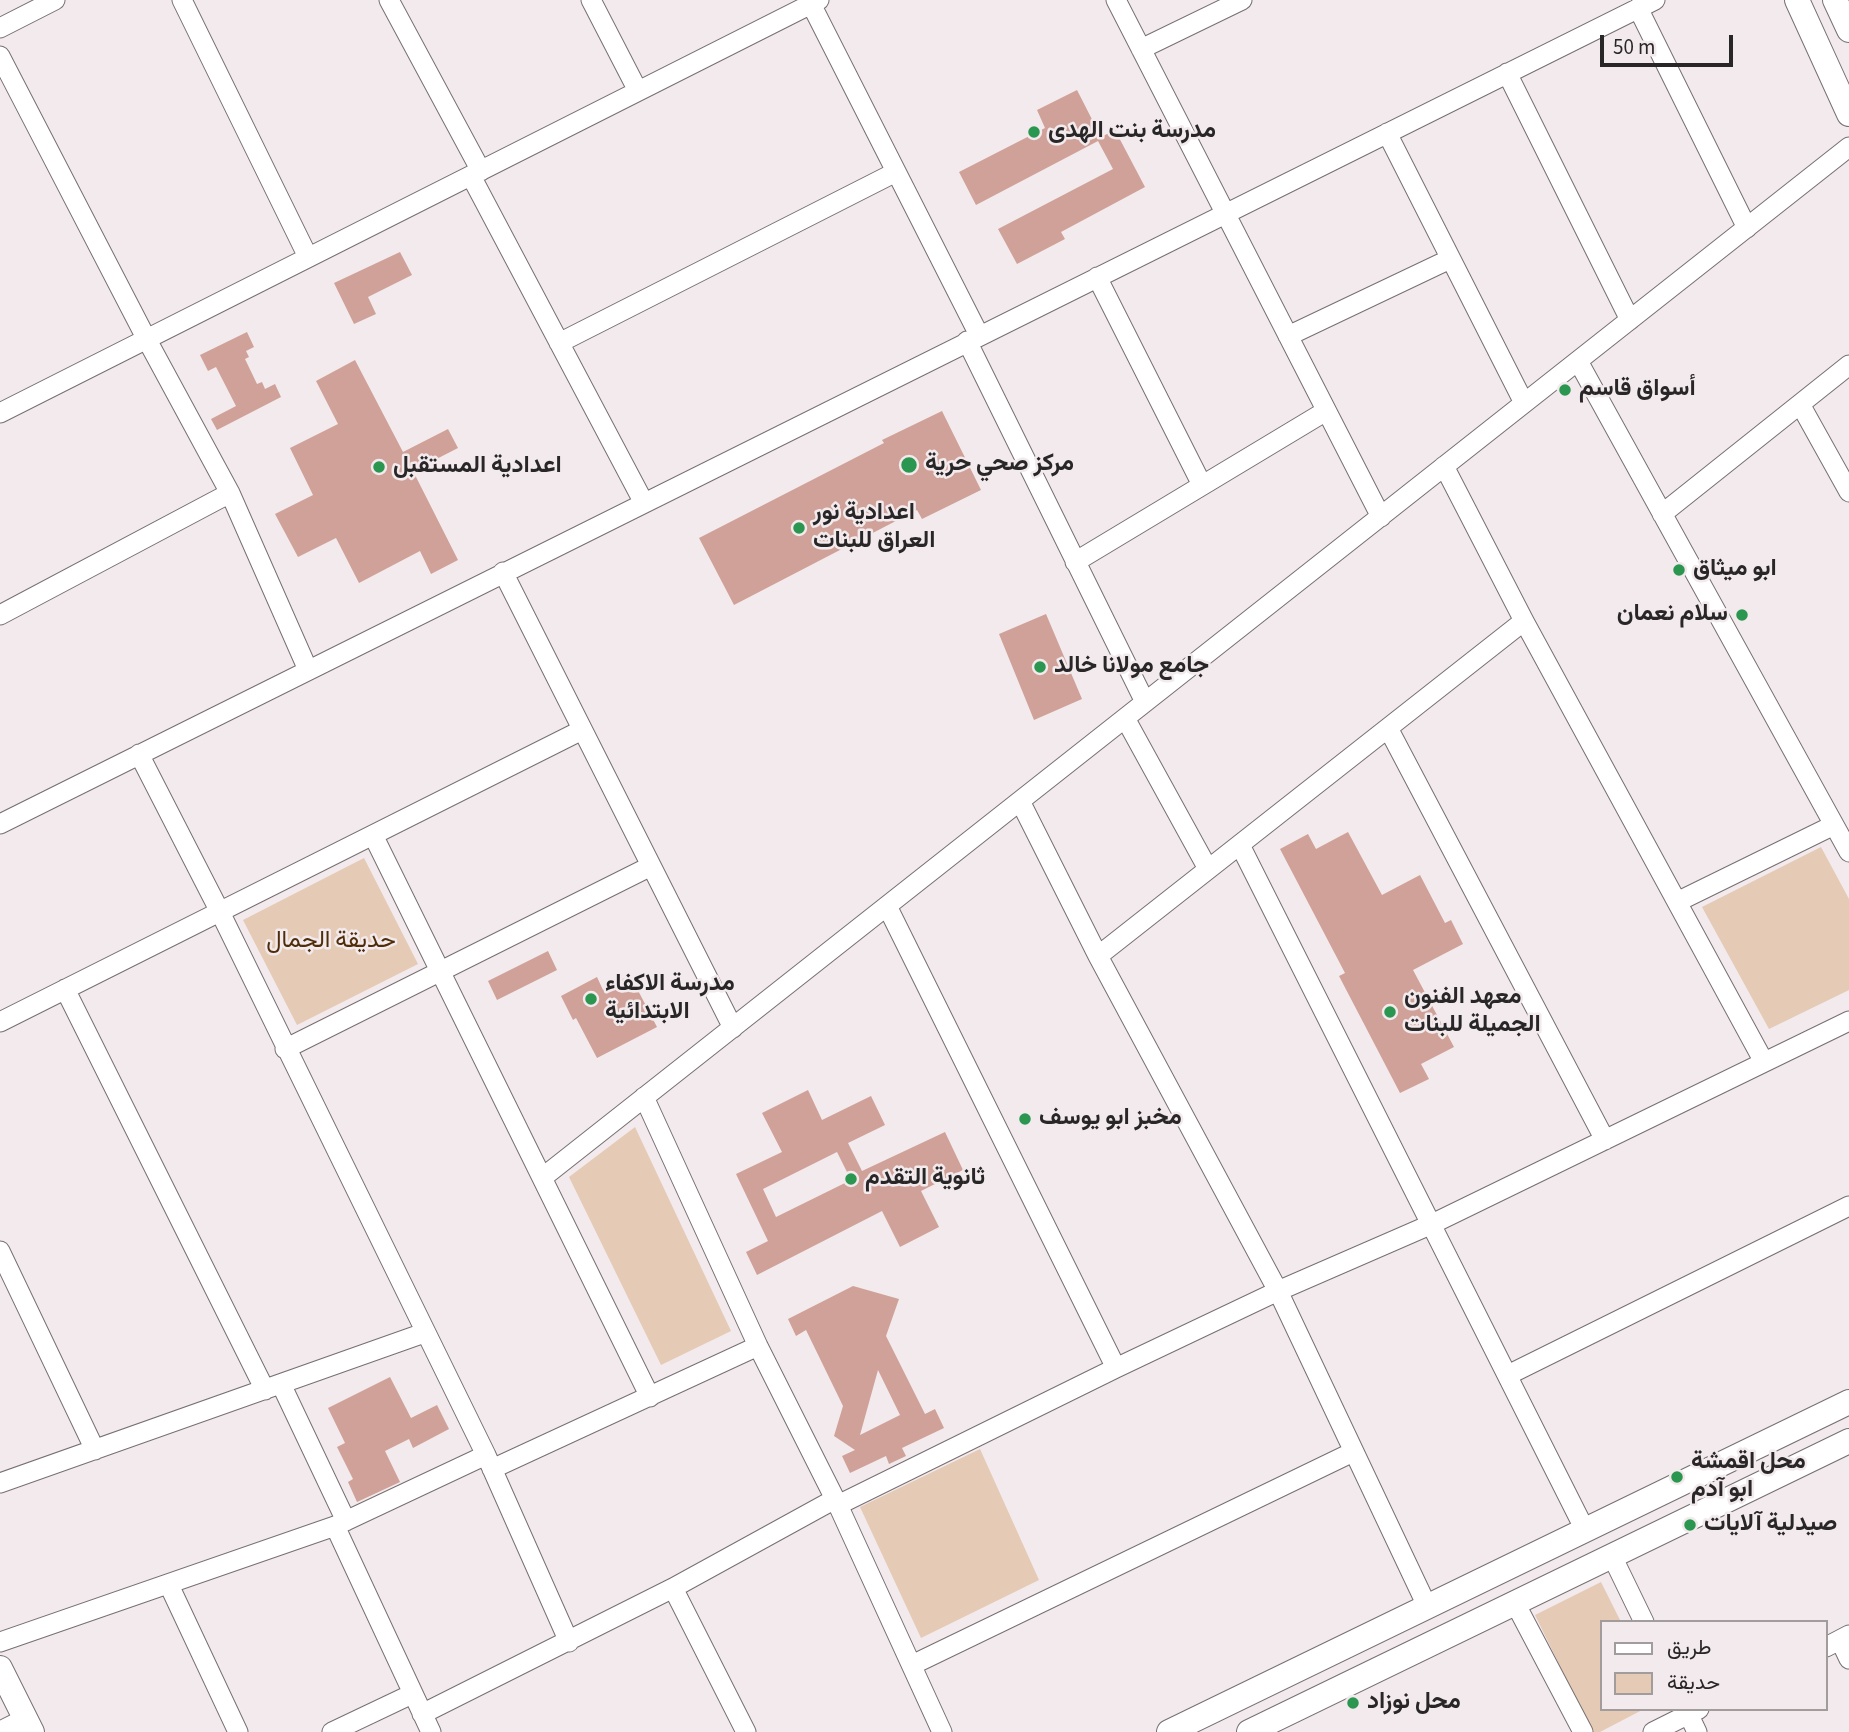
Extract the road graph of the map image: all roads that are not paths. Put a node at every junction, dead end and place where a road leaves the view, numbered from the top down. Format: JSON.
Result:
{"nodes":[{"id":1,"x":55,"y":0,"type":"edge"},
{"id":2,"x":182,"y":0,"type":"edge"},
{"id":3,"x":389,"y":0,"type":"edge"},
{"id":4,"x":591,"y":0,"type":"edge"},
{"id":5,"x":1116,"y":0,"type":"edge"},
{"id":6,"x":1242,"y":0,"type":"edge"},
{"id":7,"x":1797,"y":0,"type":"edge"},
{"id":8,"x":1835,"y":0,"type":"edge"},
{"id":9,"x":813,"y":1,"type":"edge"},
{"id":10,"x":1635,"y":6,"type":"edge"},
{"id":11,"x":0,"y":28,"type":"edge"},
{"id":12,"x":1849,"y":30,"type":"edge"},
{"id":13,"x":1141,"y":49,"type":"junction"},
{"id":14,"x":0,"y":56,"type":"edge"},
{"id":15,"x":1507,"y":73,"type":"junction"},
{"id":16,"x":638,"y":91,"type":"junction"},
{"id":17,"x":1849,"y":114,"type":"edge"},
{"id":18,"x":1387,"y":133,"type":"junction"},
{"id":19,"x":1849,"y":147,"type":"edge"},
{"id":20,"x":896,"y":172,"type":"junction"},
{"id":21,"x":476,"y":174,"type":"junction"},
{"id":22,"x":1225,"y":213,"type":"junction"},
{"id":23,"x":1747,"y":228,"type":"junction"},
{"id":24,"x":308,"y":257,"type":"junction"},
{"id":25,"x":1450,"y":259,"type":"junction"},
{"id":26,"x":1097,"y":277,"type":"junction"},
{"id":27,"x":1630,"y":320,"type":"junction"},
{"id":28,"x":1288,"y":336,"type":"junction"},
{"id":29,"x":146,"y":338,"type":"junction"},
{"id":30,"x":973,"y":338,"type":"junction"},
{"id":31,"x":559,"y":343,"type":"junction"},
{"id":32,"x":1578,"y":361,"type":"junction"},
{"id":33,"x":1849,"y":365,"type":"edge"},
{"id":34,"x":1524,"y":404,"type":"junction"},
{"id":35,"x":1800,"y":404,"type":"junction"},
{"id":36,"x":1326,"y":411,"type":"junction"},
{"id":37,"x":0,"y":413,"type":"edge"},
{"id":38,"x":1444,"y":467,"type":"junction"},
{"id":39,"x":1202,"y":485,"type":"junction"},
{"id":40,"x":1849,"y":492,"type":"edge"},
{"id":41,"x":230,"y":493,"type":"junction"},
{"id":42,"x":644,"y":503,"type":"junction"},
{"id":43,"x":1662,"y":514,"type":"junction"},
{"id":44,"x":1381,"y":517,"type":"junction"},
{"id":45,"x":1075,"y":562,"type":"junction"},
{"id":46,"x":503,"y":572,"type":"junction"},
{"id":47,"x":1,"y":611,"type":"edge"},
{"id":48,"x":1524,"y":621,"type":"junction"},
{"id":49,"x":308,"y":670,"type":"junction"},
{"id":50,"x":1145,"y":702,"type":"junction"},
{"id":51,"x":1125,"y":718,"type":"junction"},
{"id":52,"x":1388,"y":728,"type":"junction"},
{"id":53,"x":582,"y":730,"type":"junction"},
{"id":54,"x":139,"y":754,"type":"junction"},
{"id":55,"x":1020,"y":801,"type":"junction"},
{"id":56,"x":0,"y":824,"type":"edge"},
{"id":57,"x":1834,"y":825,"type":"junction"},
{"id":58,"x":373,"y":835,"type":"junction"},
{"id":59,"x":1240,"y":845,"type":"junction"},
{"id":60,"x":1849,"y":852,"type":"edge"},
{"id":61,"x":651,"y":866,"type":"junction"},
{"id":62,"x":1208,"y":869,"type":"junction"},
{"id":63,"x":1677,"y":902,"type":"junction"},
{"id":64,"x":887,"y":906,"type":"junction"},
{"id":65,"x":220,"y":912,"type":"junction"},
{"id":66,"x":1098,"y":956,"type":"junction"},
{"id":67,"x":440,"y":971,"type":"junction"},
{"id":68,"x":65,"y":989,"type":"junction"},
{"id":69,"x":1849,"y":1021,"type":"edge"},
{"id":70,"x":0,"y":1022,"type":"edge"},
{"id":71,"x":733,"y":1028,"type":"junction"},
{"id":72,"x":285,"y":1049,"type":"junction"},
{"id":73,"x":1764,"y":1062,"type":"junction"},
{"id":74,"x":644,"y":1097,"type":"junction"},
{"id":75,"x":1605,"y":1140,"type":"junction"},
{"id":76,"x":542,"y":1178,"type":"junction"},
{"id":77,"x":1849,"y":1206,"type":"edge"},
{"id":78,"x":1432,"y":1224,"type":"junction"},
{"id":79,"x":0,"y":1251,"type":"edge"},
{"id":80,"x":1278,"y":1291,"type":"junction"},
{"id":81,"x":424,"y":1333,"type":"junction"},
{"id":82,"x":758,"y":1346,"type":"junction"},
{"id":83,"x":1116,"y":1368,"type":"junction"},
{"id":84,"x":1508,"y":1375,"type":"junction"},
{"id":85,"x":273,"y":1387,"type":"junction"},
{"id":86,"x":650,"y":1397,"type":"junction"},
{"id":87,"x":1849,"y":1402,"type":"edge"},
{"id":88,"x":1849,"y":1441,"type":"edge"},
{"id":89,"x":95,"y":1450,"type":"junction"},
{"id":90,"x":1353,"y":1452,"type":"junction"},
{"id":91,"x":489,"y":1462,"type":"junction"},
{"id":92,"x":0,"y":1483,"type":"edge"},
{"id":93,"x":836,"y":1502,"type":"junction"},
{"id":94,"x":341,"y":1523,"type":"junction"},
{"id":95,"x":1585,"y":1530,"type":"junction"},
{"id":96,"x":1612,"y":1556,"type":"junction"},
{"id":97,"x":169,"y":1585,"type":"junction"},
{"id":98,"x":673,"y":1588,"type":"junction"},
{"id":99,"x":1515,"y":1603,"type":"junction"},
{"id":100,"x":1427,"y":1606,"type":"junction"},
{"id":101,"x":1643,"y":1620,"type":"edge"},
{"id":102,"x":1838,"y":1641,"type":"edge"},
{"id":103,"x":0,"y":1642,"type":"edge"},
{"id":104,"x":569,"y":1642,"type":"junction"},
{"id":105,"x":1849,"y":1659,"type":"edge"},
{"id":106,"x":912,"y":1665,"type":"junction"},
{"id":107,"x":0,"y":1668,"type":"edge"},
{"id":108,"x":1259,"y":1687,"type":"junction"},
{"id":109,"x":412,"y":1694,"type":"junction"},
{"id":110,"x":1692,"y":1716,"type":"edge"},
{"id":111,"x":1276,"y":1719,"type":"junction"},
{"id":112,"x":427,"y":1723,"type":"edge"},
{"id":113,"x":29,"y":1727,"type":"edge"},
{"id":114,"x":4,"y":1732,"type":"edge"},
{"id":115,"x":238,"y":1732,"type":"edge"},
{"id":116,"x":332,"y":1732,"type":"edge"},
{"id":117,"x":746,"y":1732,"type":"edge"},
{"id":118,"x":942,"y":1732,"type":"edge"},
{"id":119,"x":1169,"y":1732,"type":"edge"},
{"id":120,"x":1250,"y":1732,"type":"edge"},
{"id":121,"x":1583,"y":1732,"type":"edge"},
{"id":122,"x":1653,"y":1732,"type":"edge"}],
"edges":[{"from":1,"to":11,"type":"street"},
{"from":2,"to":24,"type":"street"},
{"from":3,"to":21,"type":"street"},
{"from":4,"to":16,"type":"street"},
{"from":5,"to":13,"type":"street"},
{"from":6,"to":13,"type":"street"},
{"from":7,"to":17,"type":"main road"},
{"from":8,"to":12,"type":"main road"},
{"from":9,"to":16,"type":"street"},
{"from":9,"to":20,"type":"street"},
{"from":10,"to":15,"type":"street"},
{"from":10,"to":23,"type":"street"},
{"from":13,"to":22,"type":"street"},
{"from":14,"to":29,"type":"street"},
{"from":15,"to":18,"type":"street"},
{"from":15,"to":27,"type":"street"},
{"from":16,"to":21,"type":"street"},
{"from":18,"to":22,"type":"street"},
{"from":18,"to":25,"type":"street"},
{"from":19,"to":23,"type":"street"},
{"from":20,"to":30,"type":"street"},
{"from":20,"to":31,"type":"street"},
{"from":21,"to":24,"type":"street"},
{"from":21,"to":31,"type":"street"},
{"from":22,"to":26,"type":"street"},
{"from":22,"to":28,"type":"street"},
{"from":23,"to":27,"type":"street"},
{"from":24,"to":29,"type":"street"},
{"from":25,"to":28,"type":"street"},
{"from":25,"to":34,"type":"street"},
{"from":26,"to":30,"type":"street"},
{"from":26,"to":39,"type":"street"},
{"from":27,"to":32,"type":"street"},
{"from":28,"to":36,"type":"street"},
{"from":29,"to":37,"type":"street"},
{"from":29,"to":41,"type":"street"},
{"from":30,"to":42,"type":"street"},
{"from":30,"to":45,"type":"street"},
{"from":31,"to":42,"type":"street"},
{"from":32,"to":34,"type":"street"},
{"from":32,"to":43,"type":"street"},
{"from":33,"to":35,"type":"street"},
{"from":34,"to":38,"type":"street"},
{"from":35,"to":40,"type":"street"},
{"from":35,"to":43,"type":"street"},
{"from":36,"to":39,"type":"street"},
{"from":36,"to":44,"type":"street"},
{"from":38,"to":44,"type":"street"},
{"from":38,"to":48,"type":"street"},
{"from":39,"to":45,"type":"street"},
{"from":41,"to":47,"type":"street"},
{"from":41,"to":49,"type":"street"},
{"from":42,"to":46,"type":"street"},
{"from":43,"to":57,"type":"street"},
{"from":44,"to":50,"type":"street"},
{"from":45,"to":50,"type":"street"},
{"from":46,"to":49,"type":"street"},
{"from":46,"to":53,"type":"street"},
{"from":48,"to":52,"type":"street"},
{"from":48,"to":63,"type":"street"},
{"from":49,"to":54,"type":"street"},
{"from":50,"to":51,"type":"street"},
{"from":51,"to":55,"type":"street"},
{"from":51,"to":62,"type":"street"},
{"from":52,"to":59,"type":"street"},
{"from":52,"to":75,"type":"street"},
{"from":53,"to":58,"type":"street"},
{"from":53,"to":61,"type":"street"},
{"from":54,"to":56,"type":"street"},
{"from":54,"to":65,"type":"street"},
{"from":55,"to":64,"type":"street"},
{"from":55,"to":66,"type":"street"},
{"from":57,"to":60,"type":"street"},
{"from":57,"to":63,"type":"street"},
{"from":58,"to":65,"type":"street"},
{"from":58,"to":67,"type":"street"},
{"from":59,"to":62,"type":"street"},
{"from":59,"to":78,"type":"street"},
{"from":61,"to":67,"type":"street"},
{"from":61,"to":71,"type":"street"},
{"from":62,"to":66,"type":"street"},
{"from":63,"to":73,"type":"street"},
{"from":64,"to":71,"type":"street"},
{"from":64,"to":83,"type":"street"},
{"from":65,"to":68,"type":"street"},
{"from":65,"to":72,"type":"street"},
{"from":66,"to":80,"type":"street"},
{"from":67,"to":72,"type":"street"},
{"from":67,"to":76,"type":"street"},
{"from":68,"to":70,"type":"street"},
{"from":68,"to":85,"type":"street"},
{"from":69,"to":73,"type":"street"},
{"from":71,"to":74,"type":"street"},
{"from":72,"to":81,"type":"street"},
{"from":73,"to":75,"type":"street"},
{"from":74,"to":76,"type":"street"},
{"from":74,"to":82,"type":"street"},
{"from":75,"to":78,"type":"street"},
{"from":76,"to":86,"type":"street"},
{"from":77,"to":84,"type":"street"},
{"from":78,"to":80,"type":"street"},
{"from":78,"to":84,"type":"street"},
{"from":79,"to":89,"type":"street"},
{"from":80,"to":83,"type":"street"},
{"from":80,"to":90,"type":"street"},
{"from":81,"to":85,"type":"street"},
{"from":81,"to":91,"type":"street"},
{"from":82,"to":86,"type":"street"},
{"from":82,"to":93,"type":"street"},
{"from":83,"to":93,"type":"street"},
{"from":84,"to":95,"type":"street"},
{"from":85,"to":89,"type":"street"},
{"from":85,"to":94,"type":"street"},
{"from":86,"to":91,"type":"street"},
{"from":87,"to":95,"type":"main road"},
{"from":88,"to":96,"type":"main road"},
{"from":89,"to":92,"type":"street"},
{"from":90,"to":100,"type":"street"},
{"from":90,"to":106,"type":"street"},
{"from":91,"to":94,"type":"street"},
{"from":91,"to":104,"type":"street"},
{"from":93,"to":98,"type":"street"},
{"from":93,"to":106,"type":"street"},
{"from":94,"to":97,"type":"street"},
{"from":94,"to":109,"type":"street"},
{"from":95,"to":100,"type":"main road"},
{"from":96,"to":99,"type":"main road"},
{"from":96,"to":101,"type":"street"},
{"from":97,"to":103,"type":"street"},
{"from":97,"to":115,"type":"street"},
{"from":98,"to":104,"type":"street"},
{"from":98,"to":117,"type":"street"},
{"from":99,"to":111,"type":"main road"},
{"from":99,"to":121,"type":"street"},
{"from":100,"to":108,"type":"main road"},
{"from":102,"to":105,"type":"street"},
{"from":104,"to":112,"type":"street"},
{"from":106,"to":118,"type":"street"},
{"from":107,"to":113,"type":"main road"},
{"from":108,"to":111,"type":"main road"},
{"from":108,"to":119,"type":"main road"},
{"from":109,"to":112,"type":"street"},
{"from":109,"to":116,"type":"street"},
{"from":110,"to":122,"type":"street"},
{"from":111,"to":120,"type":"main road"},
{"from":113,"to":114,"type":"main road"}]}
